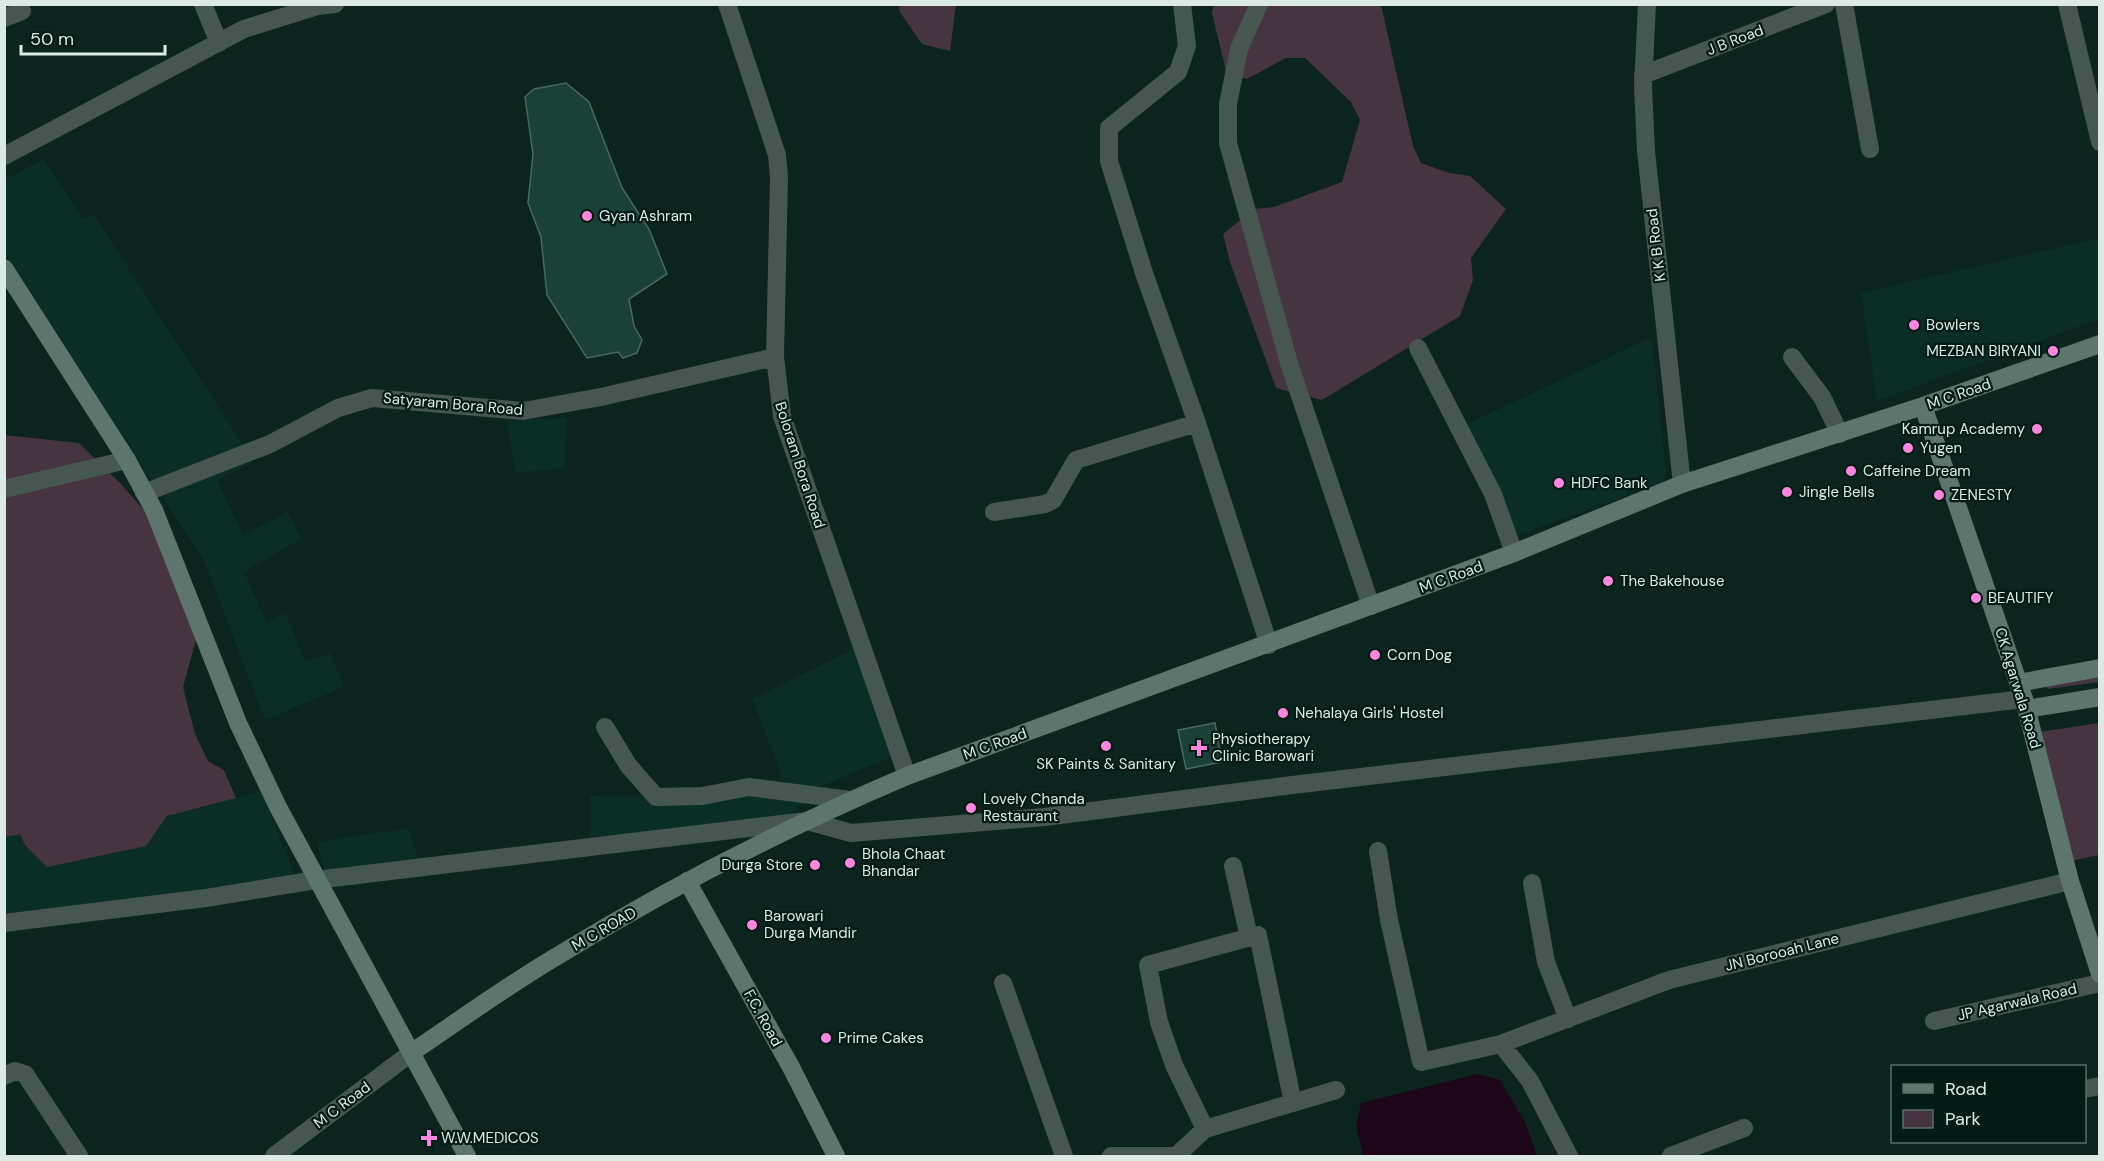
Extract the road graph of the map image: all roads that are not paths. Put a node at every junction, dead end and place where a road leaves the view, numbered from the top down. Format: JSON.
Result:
{"nodes":[{"id":1,"x":203,"y":4,"type":"edge"},
{"id":2,"x":335,"y":4,"type":"edge"},
{"id":3,"x":727,"y":4,"type":"edge"},
{"id":4,"x":1182,"y":4,"type":"edge"},
{"id":5,"x":1259,"y":4,"type":"edge"},
{"id":6,"x":1647,"y":4,"type":"edge"},
{"id":7,"x":1826,"y":4,"type":"edge"},
{"id":8,"x":1844,"y":4,"type":"edge"},
{"id":9,"x":2067,"y":4,"type":"edge"},
{"id":10,"x":22,"y":10,"type":"dead end"},
{"id":11,"x":4,"y":18,"type":"edge"},
{"id":12,"x":219,"y":43,"type":"junction"},
{"id":13,"x":1643,"y":75,"type":"junction"},
{"id":14,"x":2100,"y":142,"type":"edge"},
{"id":15,"x":1869,"y":149,"type":"dead end"},
{"id":16,"x":4,"y":156,"type":"edge"},
{"id":17,"x":4,"y":268,"type":"edge"},
{"id":18,"x":2100,"y":344,"type":"edge"},
{"id":19,"x":1418,"y":348,"type":"dead end"},
{"id":20,"x":775,"y":357,"type":"junction"},
{"id":21,"x":1792,"y":357,"type":"dead end"},
{"id":22,"x":1923,"y":406,"type":"junction"},
{"id":23,"x":1197,"y":423,"type":"junction"},
{"id":24,"x":1840,"y":434,"type":"junction"},
{"id":25,"x":127,"y":460,"type":"junction"},
{"id":26,"x":1682,"y":484,"type":"junction"},
{"id":27,"x":4,"y":489,"type":"edge"},
{"id":28,"x":144,"y":493,"type":"junction"},
{"id":29,"x":994,"y":512,"type":"dead end"},
{"id":30,"x":1514,"y":553,"type":"junction"},
{"id":31,"x":1371,"y":606,"type":"junction"},
{"id":32,"x":1269,"y":645,"type":"junction"},
{"id":33,"x":2100,"y":668,"type":"edge"},
{"id":34,"x":2023,"y":697,"type":"junction"},
{"id":35,"x":2100,"y":697,"type":"edge"},
{"id":36,"x":605,"y":727,"type":"dead end"},
{"id":37,"x":907,"y":777,"type":"junction"},
{"id":38,"x":850,"y":800,"type":"junction"},
{"id":39,"x":807,"y":821,"type":"junction"},
{"id":40,"x":1378,"y":851,"type":"dead end"},
{"id":41,"x":1233,"y":866,"type":"dead end"},
{"id":42,"x":316,"y":880,"type":"junction"},
{"id":43,"x":687,"y":881,"type":"junction"},
{"id":44,"x":2070,"y":881,"type":"junction"},
{"id":45,"x":1532,"y":883,"type":"dead end"},
{"id":46,"x":4,"y":922,"type":"edge"},
{"id":47,"x":1250,"y":937,"type":"junction"},
{"id":48,"x":2100,"y":974,"type":"edge"},
{"id":49,"x":1003,"y":983,"type":"dead end"},
{"id":50,"x":2100,"y":983,"type":"edge"},
{"id":51,"x":1568,"y":1019,"type":"junction"},
{"id":52,"x":1934,"y":1022,"type":"dead end"},
{"id":53,"x":1501,"y":1044,"type":"junction"},
{"id":54,"x":411,"y":1053,"type":"junction"},
{"id":55,"x":4,"y":1076,"type":"edge"},
{"id":56,"x":1336,"y":1090,"type":"dead end"},
{"id":57,"x":1293,"y":1103,"type":"junction"},
{"id":58,"x":1744,"y":1128,"type":"dead end"},
{"id":59,"x":1205,"y":1130,"type":"junction"},
{"id":60,"x":79,"y":1156,"type":"edge"},
{"id":61,"x":274,"y":1156,"type":"edge"},
{"id":62,"x":467,"y":1156,"type":"edge"},
{"id":63,"x":836,"y":1156,"type":"edge"},
{"id":64,"x":1064,"y":1156,"type":"edge"},
{"id":65,"x":1111,"y":1156,"type":"edge"},
{"id":66,"x":1176,"y":1156,"type":"edge"},
{"id":67,"x":1569,"y":1156,"type":"edge"},
{"id":68,"x":1671,"y":1156,"type":"edge"}],
"edges":[{"from":1,"to":12,"type":"street"},
{"from":2,"to":12,"type":"street"},
{"from":3,"to":20,"type":"street","name":"Boloram Bora Road"},
{"from":4,"to":23,"type":"street"},
{"from":5,"to":31,"type":"street"},
{"from":6,"to":13,"type":"street","name":"K K B Road"},
{"from":7,"to":13,"type":"street","name":"J B Road"},
{"from":8,"to":15,"type":"street"},
{"from":9,"to":14,"type":"street"},
{"from":10,"to":11,"type":"street"},
{"from":12,"to":16,"type":"street"},
{"from":13,"to":26,"type":"street","name":"K K B Road"},
{"from":17,"to":25,"type":"street"},
{"from":18,"to":22,"type":"street","name":"M C Road"},
{"from":19,"to":30,"type":"street"},
{"from":20,"to":28,"type":"street","name":"Satyaram Bora Road"},
{"from":20,"to":37,"type":"street","name":"Boloram Bora Road"},
{"from":21,"to":24,"type":"street"},
{"from":22,"to":24,"type":"street","name":"M C Road"},
{"from":22,"to":34,"type":"street","name":"CK Agarwala Road"},
{"from":23,"to":29,"type":"street"},
{"from":23,"to":32,"type":"street"},
{"from":24,"to":26,"type":"street","name":"M C Road"},
{"from":25,"to":27,"type":"street"},
{"from":25,"to":28,"type":"street"},
{"from":26,"to":30,"type":"street","name":"M C Road"},
{"from":28,"to":42,"type":"street"},
{"from":30,"to":31,"type":"street","name":"M C Road"},
{"from":31,"to":32,"type":"street","name":"M C Road"},
{"from":32,"to":37,"type":"street","name":"M C Road"},
{"from":33,"to":34,"type":"street"},
{"from":34,"to":35,"type":"street"},
{"from":34,"to":39,"type":"street"},
{"from":34,"to":44,"type":"street","name":"CK Agarwala Road"},
{"from":36,"to":38,"type":"street"},
{"from":37,"to":38,"type":"street","name":"M C Road"},
{"from":38,"to":39,"type":"street","name":"M C Road"},
{"from":39,"to":42,"type":"street"},
{"from":39,"to":43,"type":"street","name":"M C ROAD"},
{"from":40,"to":53,"type":"street","name":"JN Borooah Lane"},
{"from":41,"to":47,"type":"street"},
{"from":42,"to":46,"type":"street"},
{"from":42,"to":54,"type":"street"},
{"from":43,"to":54,"type":"street","name":"M C ROAD"},
{"from":43,"to":63,"type":"street","name":"F.C. Road"},
{"from":44,"to":48,"type":"street","name":"CK Agarwala Road"},
{"from":44,"to":51,"type":"street","name":"JN Borooah Lane"},
{"from":45,"to":51,"type":"street"},
{"from":47,"to":57,"type":"street"},
{"from":47,"to":59,"type":"street"},
{"from":49,"to":64,"type":"street"},
{"from":50,"to":52,"type":"street","name":"JP Agarwala Road"},
{"from":51,"to":53,"type":"street","name":"JN Borooah Lane"},
{"from":53,"to":67,"type":"street"},
{"from":54,"to":61,"type":"street","name":"M C Road"},
{"from":54,"to":62,"type":"street"},
{"from":55,"to":60,"type":"street"},
{"from":56,"to":57,"type":"street"},
{"from":57,"to":59,"type":"street"},
{"from":58,"to":68,"type":"street"},
{"from":59,"to":66,"type":"street"},
{"from":65,"to":66,"type":"street"}]}
